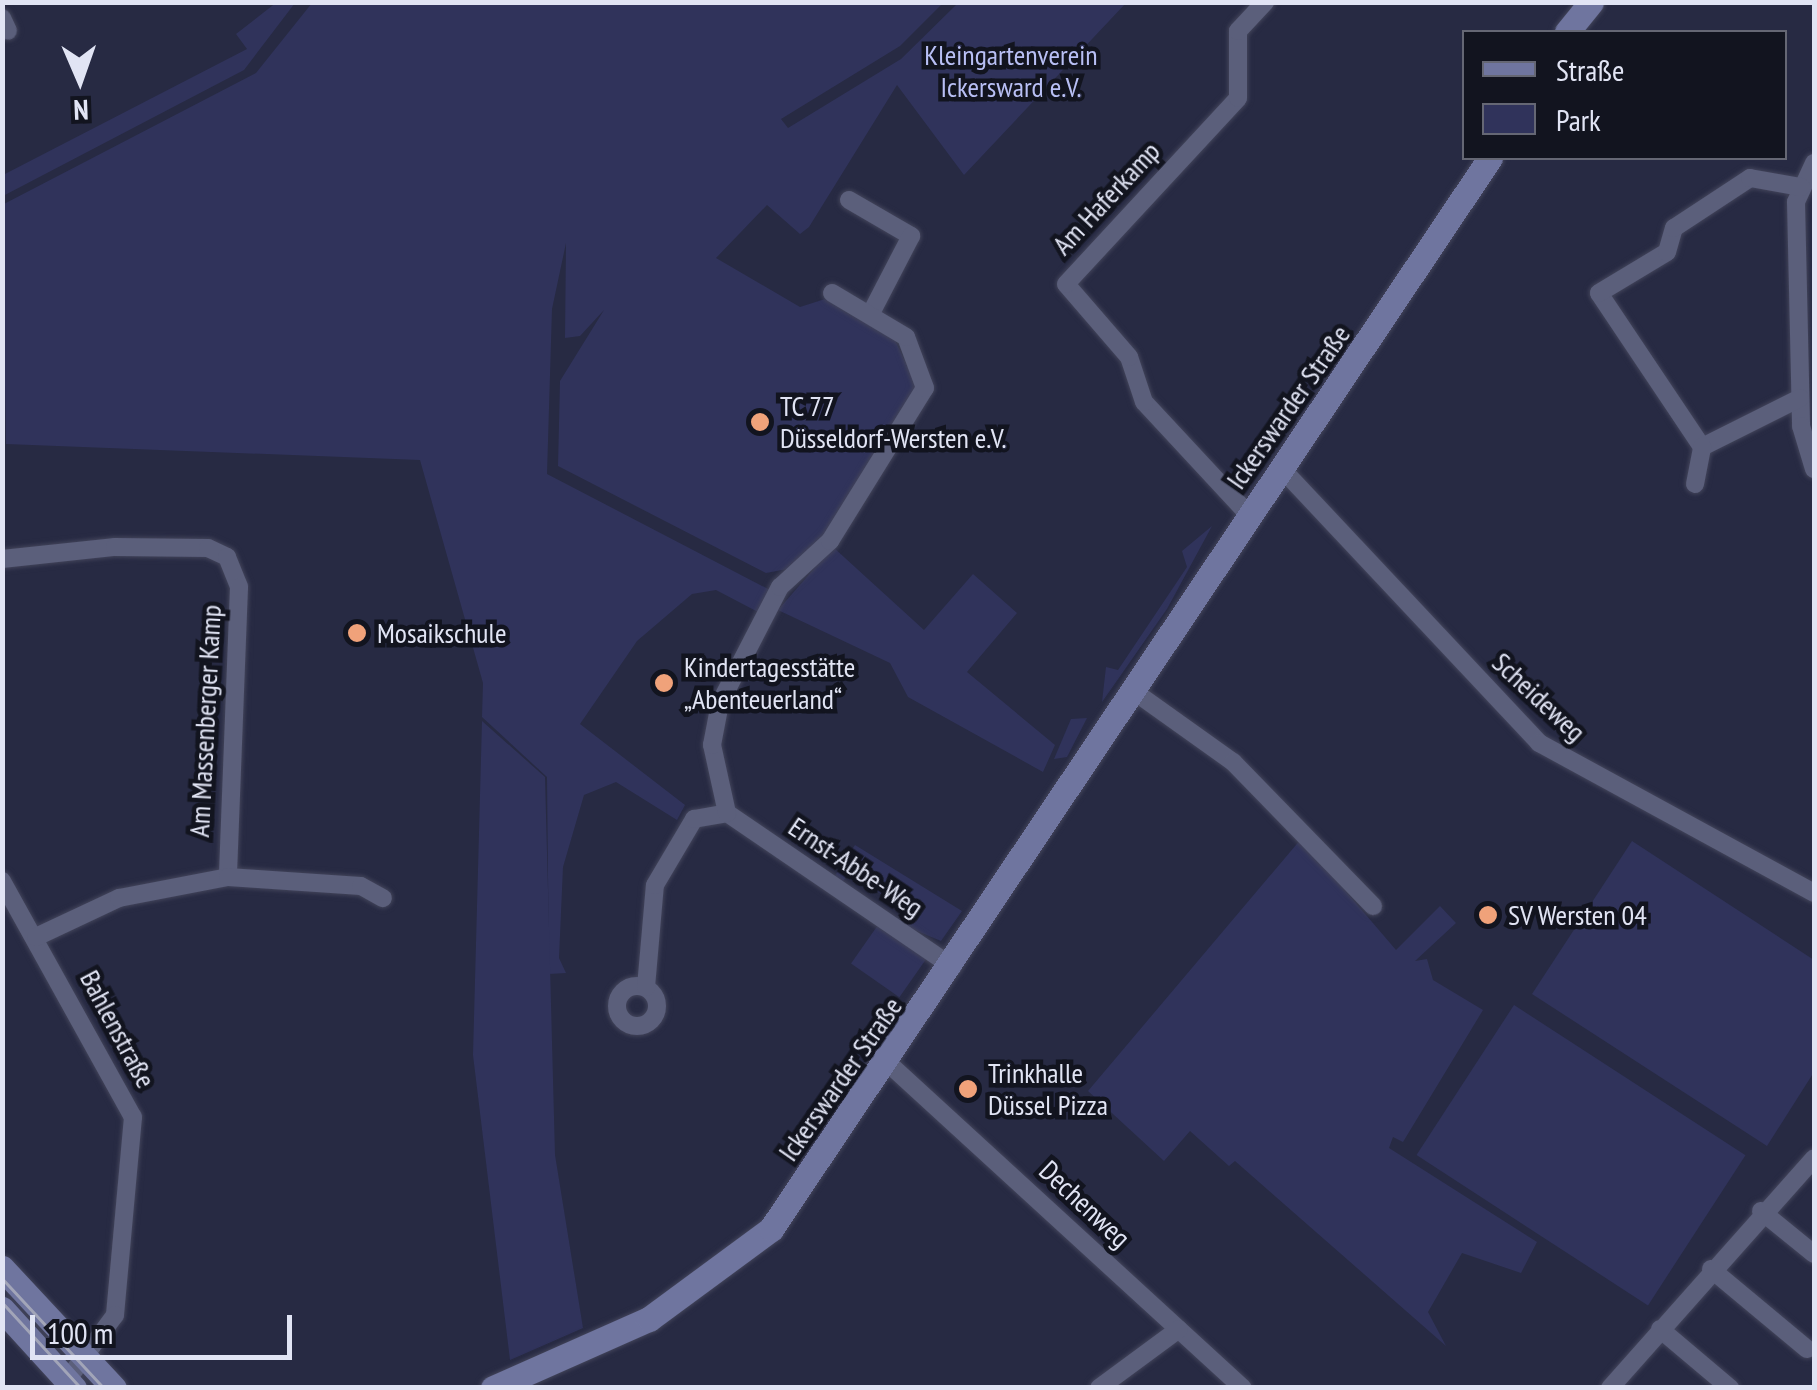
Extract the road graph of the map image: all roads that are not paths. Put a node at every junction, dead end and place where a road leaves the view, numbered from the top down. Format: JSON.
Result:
{"nodes":[{"id":1,"x":1265,"y":2,"type":"edge"},
{"id":2,"x":1591,"y":2,"type":"edge"},
{"id":3,"x":1569,"y":30,"type":"edge"},
{"id":4,"x":1489,"y":160,"type":"edge"},
{"id":5,"x":1814,"y":163,"type":"edge"},
{"id":6,"x":1801,"y":187,"type":"junction"},
{"id":7,"x":849,"y":200,"type":"dead end"},
{"id":8,"x":832,"y":293,"type":"dead end"},
{"id":9,"x":870,"y":316,"type":"junction"},
{"id":10,"x":1805,"y":395,"type":"edge"},
{"id":11,"x":1702,"y":448,"type":"junction"},
{"id":12,"x":1282,"y":468,"type":"junction"},
{"id":13,"x":1814,"y":469,"type":"edge"},
{"id":14,"x":1695,"y":484,"type":"dead end"},
{"id":15,"x":1249,"y":515,"type":"junction"},
{"id":16,"x":2,"y":559,"type":"edge"},
{"id":17,"x":1132,"y":690,"type":"junction"},
{"id":18,"x":727,"y":813,"type":"junction"},
{"id":19,"x":228,"y":877,"type":"junction"},
{"id":20,"x":2,"y":881,"type":"edge"},
{"id":21,"x":1814,"y":894,"type":"edge"},
{"id":22,"x":383,"y":898,"type":"dead end"},
{"id":23,"x":1373,"y":906,"type":"dead end"},
{"id":24,"x":36,"y":937,"type":"junction"},
{"id":25,"x":953,"y":967,"type":"junction"},
{"id":26,"x":646,"y":987,"type":"dead end"},
{"id":27,"x":888,"y":1063,"type":"junction"},
{"id":28,"x":1814,"y":1158,"type":"edge"},
{"id":29,"x":1762,"y":1212,"type":"junction"},
{"id":30,"x":1814,"y":1254,"type":"edge"},
{"id":31,"x":2,"y":1268,"type":"edge"},
{"id":32,"x":1710,"y":1269,"type":"junction"},
{"id":33,"x":2,"y":1310,"type":"edge"},
{"id":34,"x":1179,"y":1329,"type":"junction"},
{"id":35,"x":1660,"y":1329,"type":"junction"},
{"id":36,"x":1808,"y":1349,"type":"dead end"},
{"id":37,"x":88,"y":1359,"type":"junction"},
{"id":38,"x":71,"y":1384,"type":"edge"},
{"id":39,"x":114,"y":1388,"type":"edge"},
{"id":40,"x":493,"y":1388,"type":"edge"},
{"id":41,"x":1100,"y":1388,"type":"edge"},
{"id":42,"x":1243,"y":1388,"type":"edge"},
{"id":43,"x":1610,"y":1388,"type":"edge"},
{"id":44,"x":1730,"y":1388,"type":"edge"}],
"edges":[{"from":1,"to":15,"type":"street","name":"Am Haferkamp"},
{"from":2,"to":3,"type":"main road"},
{"from":4,"to":12,"type":"main road","name":"Ickerswarder Straße"},
{"from":5,"to":6,"type":"street"},
{"from":6,"to":10,"type":"street"},
{"from":6,"to":11,"type":"street"},
{"from":7,"to":9,"type":"street"},
{"from":8,"to":9,"type":"street"},
{"from":9,"to":18,"type":"street"},
{"from":10,"to":11,"type":"street"},
{"from":10,"to":13,"type":"street"},
{"from":11,"to":14,"type":"street"},
{"from":12,"to":15,"type":"main road","name":"Ickerswarder Straße"},
{"from":12,"to":21,"type":"street","name":"Scheideweg"},
{"from":15,"to":17,"type":"main road","name":"Ickerswarder Straße"},
{"from":16,"to":19,"type":"street","name":"Am Massenberger Kamp"},
{"from":17,"to":23,"type":"street"},
{"from":17,"to":25,"type":"main road","name":"Ickerswarder Straße"},
{"from":18,"to":25,"type":"street","name":"Ernst-Abbe-Weg"},
{"from":18,"to":26,"type":"street"},
{"from":19,"to":22,"type":"street","name":"Am Massenberger Kamp"},
{"from":19,"to":24,"type":"street","name":"Am Massenberger Kamp"},
{"from":20,"to":24,"type":"street","name":"Bahlenstraße"},
{"from":24,"to":37,"type":"street","name":"Bahlenstraße"},
{"from":25,"to":27,"type":"main road","name":"Ickerswarder Straße"},
{"from":27,"to":34,"type":"street","name":"Dechenweg"},
{"from":27,"to":40,"type":"main road","name":"Ickerswarder Straße"},
{"from":28,"to":29,"type":"street"},
{"from":29,"to":30,"type":"street"},
{"from":29,"to":32,"type":"street"},
{"from":31,"to":37,"type":"main road"},
{"from":32,"to":35,"type":"street"},
{"from":32,"to":36,"type":"street"},
{"from":33,"to":38,"type":"main road"},
{"from":34,"to":41,"type":"street"},
{"from":34,"to":42,"type":"street","name":"Dechenweg"},
{"from":35,"to":43,"type":"street"},
{"from":35,"to":44,"type":"street"},
{"from":37,"to":38,"type":"street","name":"Bahlenstraße"},
{"from":37,"to":39,"type":"main road"}]}
